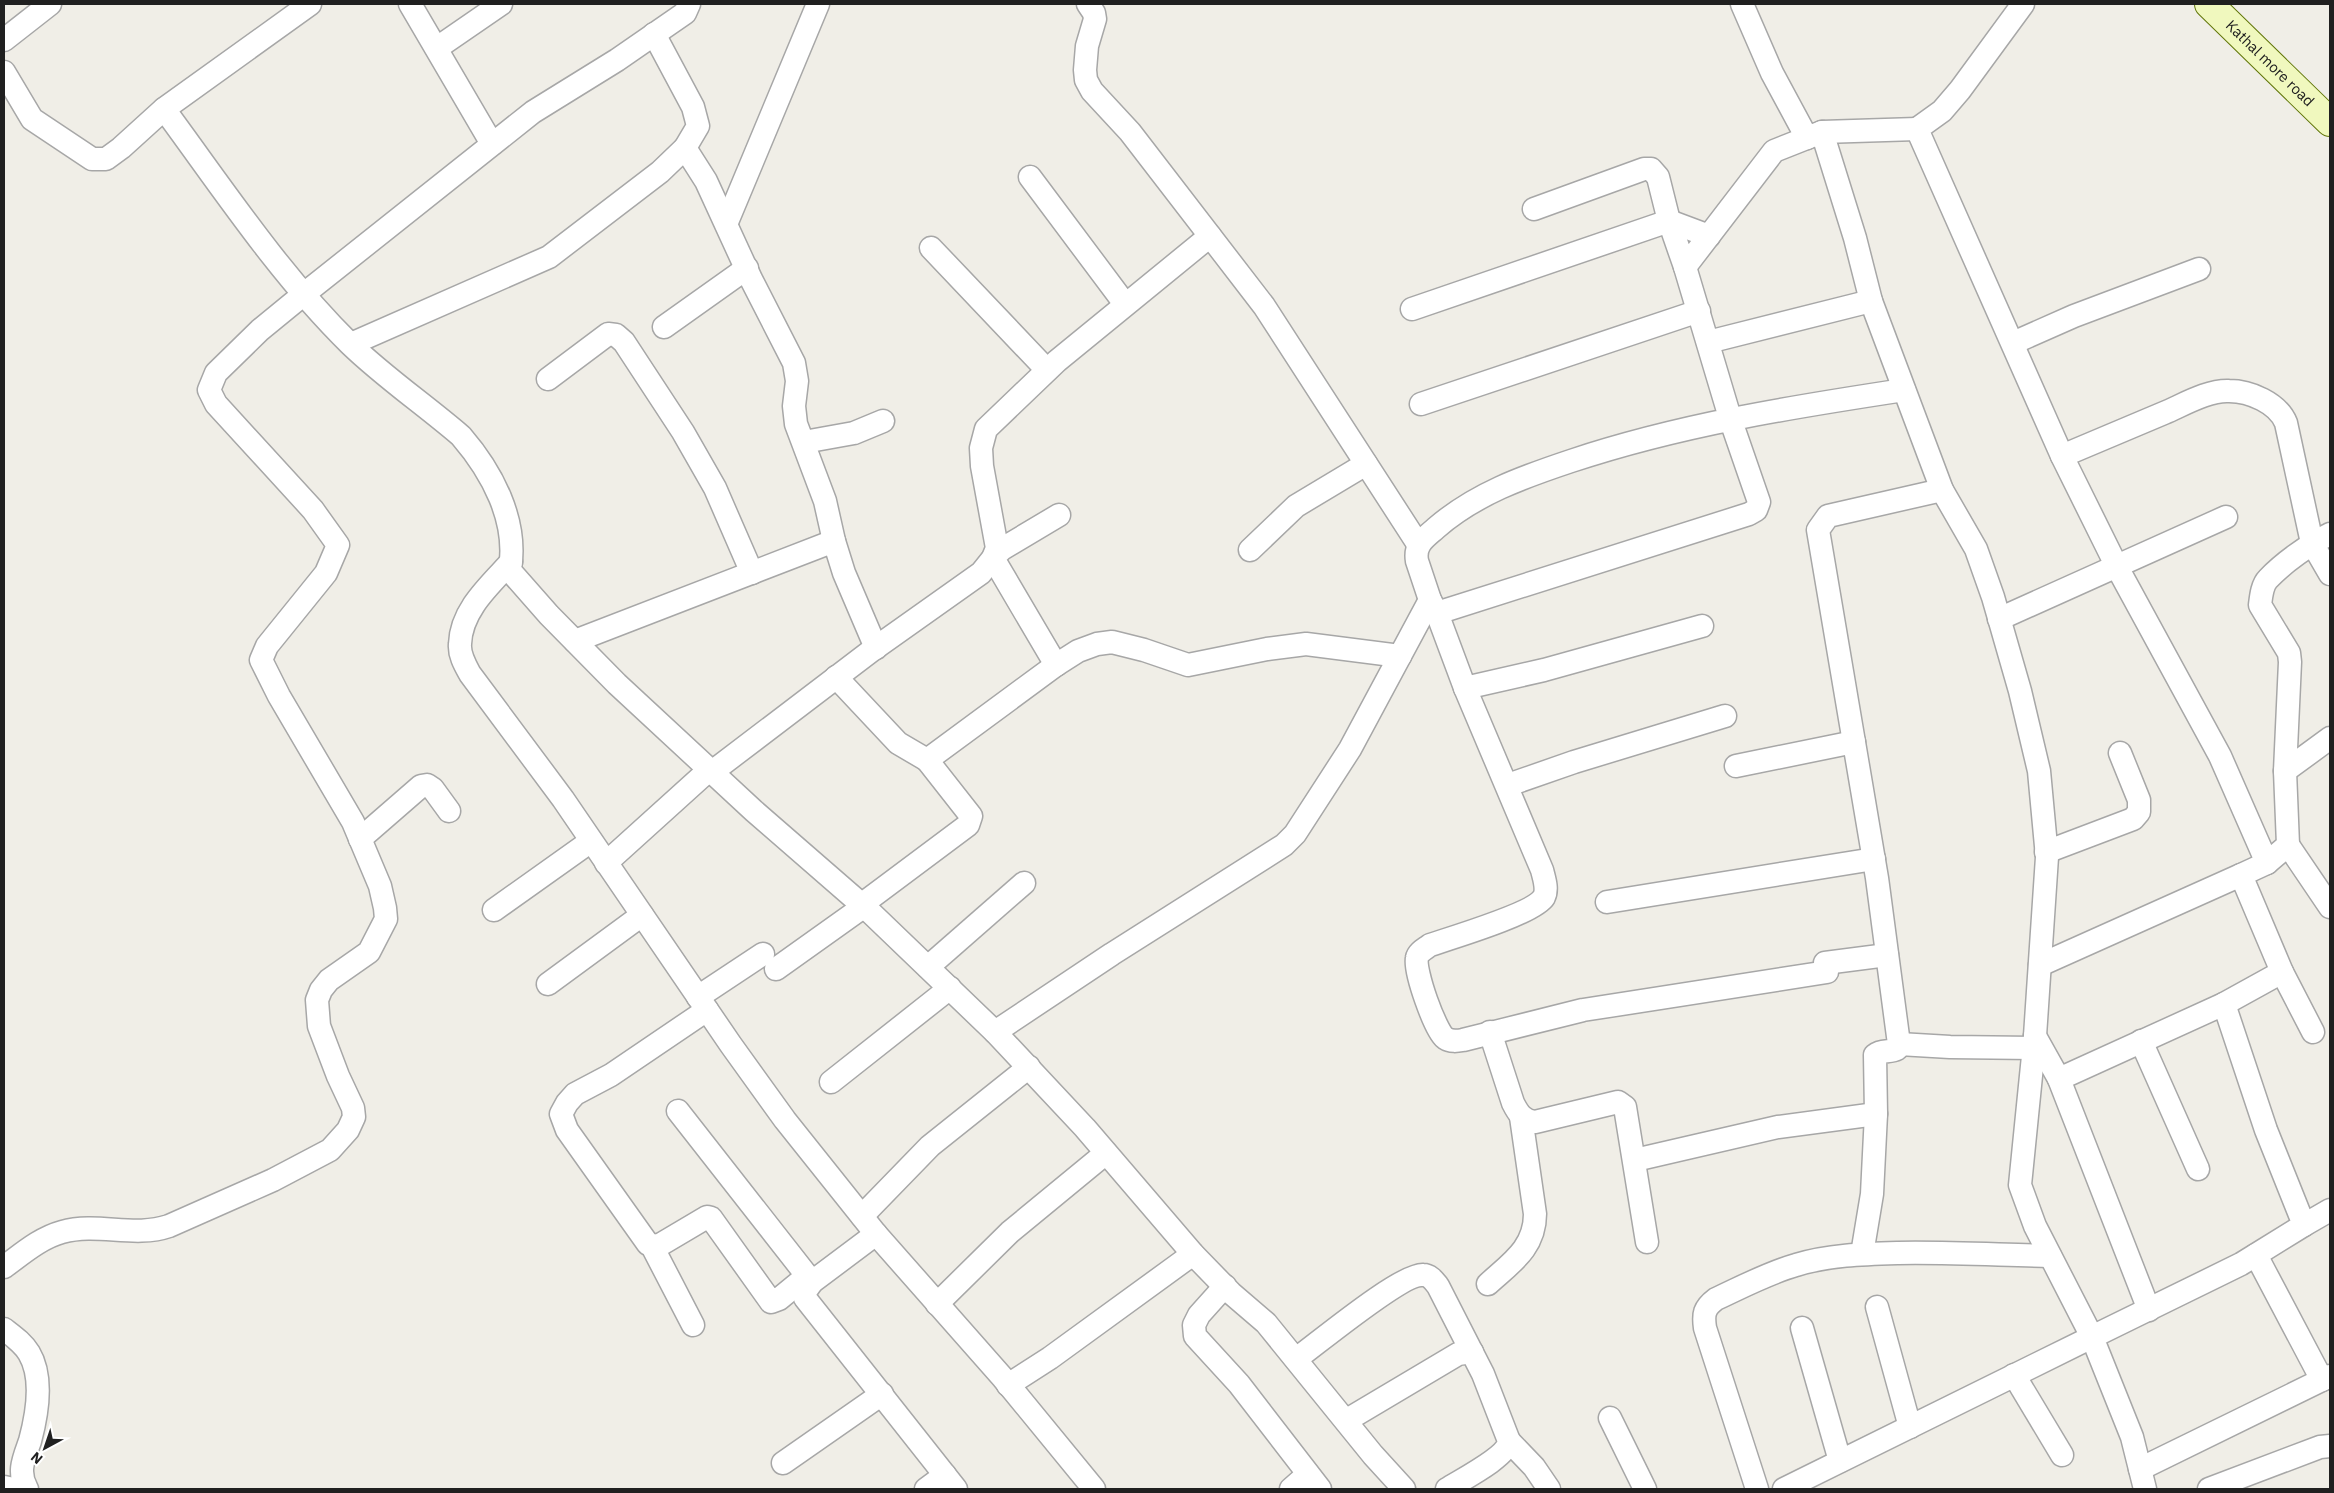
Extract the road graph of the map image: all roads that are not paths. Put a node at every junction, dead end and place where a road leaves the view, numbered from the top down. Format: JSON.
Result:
{"nodes":[{"id":1,"x":50,"y":4,"type":"edge"},
{"id":2,"x":310,"y":4,"type":"edge"},
{"id":3,"x":410,"y":4,"type":"edge"},
{"id":4,"x":501,"y":4,"type":"edge"},
{"id":5,"x":688,"y":4,"type":"edge"},
{"id":6,"x":818,"y":4,"type":"edge"},
{"id":7,"x":1088,"y":4,"type":"edge"},
{"id":8,"x":1742,"y":4,"type":"edge"},
{"id":9,"x":2023,"y":4,"type":"edge"},
{"id":10,"x":2216,"y":5,"type":"edge"},
{"id":11,"x":654,"y":34,"type":"junction"},
{"id":12,"x":4,"y":40,"type":"edge"},
{"id":13,"x":437,"y":48,"type":"junction"},
{"id":14,"x":4,"y":72,"type":"edge"},
{"id":15,"x":164,"y":109,"type":"junction"},
{"id":16,"x":2330,"y":122,"type":"edge"},
{"id":17,"x":1917,"y":129,"type":"junction"},
{"id":18,"x":1815,"y":135,"type":"junction"},
{"id":19,"x":492,"y":144,"type":"junction"},
{"id":20,"x":685,"y":148,"type":"junction"},
{"id":21,"x":1030,"y":177,"type":"dead end"},
{"id":22,"x":1534,"y":209,"type":"dead end"},
{"id":23,"x":1669,"y":220,"type":"junction"},
{"id":24,"x":727,"y":222,"type":"junction"},
{"id":25,"x":1210,"y":236,"type":"junction"},
{"id":26,"x":1709,"y":236,"type":"junction"},
{"id":27,"x":931,"y":248,"type":"dead end"},
{"id":28,"x":1686,"y":267,"type":"junction"},
{"id":29,"x":747,"y":268,"type":"junction"},
{"id":30,"x":2199,"y":269,"type":"dead end"},
{"id":31,"x":304,"y":294,"type":"junction"},
{"id":32,"x":1871,"y":301,"type":"junction"},
{"id":33,"x":1125,"y":304,"type":"junction"},
{"id":34,"x":1412,"y":310,"type":"dead end"},
{"id":35,"x":1699,"y":311,"type":"junction"},
{"id":36,"x":664,"y":327,"type":"dead end"},
{"id":37,"x":1708,"y":342,"type":"junction"},
{"id":38,"x":2013,"y":343,"type":"junction"},
{"id":39,"x":351,"y":344,"type":"junction"},
{"id":40,"x":1047,"y":370,"type":"junction"},
{"id":41,"x":548,"y":379,"type":"dead end"},
{"id":42,"x":1904,"y":390,"type":"junction"},
{"id":43,"x":1421,"y":404,"type":"dead end"},
{"id":44,"x":883,"y":420,"type":"dead end"},
{"id":45,"x":1731,"y":420,"type":"junction"},
{"id":46,"x":804,"y":442,"type":"junction"},
{"id":47,"x":2062,"y":456,"type":"junction"},
{"id":48,"x":1366,"y":464,"type":"junction"},
{"id":49,"x":1942,"y":490,"type":"junction"},
{"id":50,"x":1059,"y":515,"type":"dead end"},
{"id":51,"x":2226,"y":518,"type":"dead end"},
{"id":52,"x":2321,"y":539,"type":"edge"},
{"id":53,"x":834,"y":541,"type":"junction"},
{"id":54,"x":1418,"y":544,"type":"junction"},
{"id":55,"x":1250,"y":550,"type":"dead end"},
{"id":56,"x":993,"y":558,"type":"junction"},
{"id":57,"x":512,"y":562,"type":"junction"},
{"id":58,"x":2117,"y":566,"type":"junction"},
{"id":59,"x":752,"y":573,"type":"junction"},
{"id":60,"x":2330,"y":574,"type":"edge"},
{"id":61,"x":1433,"y":607,"type":"junction"},
{"id":62,"x":1999,"y":619,"type":"junction"},
{"id":63,"x":1702,"y":626,"type":"dead end"},
{"id":64,"x":574,"y":641,"type":"junction"},
{"id":65,"x":876,"y":648,"type":"junction"},
{"id":66,"x":1400,"y":656,"type":"junction"},
{"id":67,"x":1056,"y":665,"type":"junction"},
{"id":68,"x":836,"y":677,"type":"junction"},
{"id":69,"x":1465,"y":688,"type":"junction"},
{"id":70,"x":1725,"y":716,"type":"dead end"},
{"id":71,"x":2330,"y":738,"type":"edge"},
{"id":72,"x":1854,"y":742,"type":"junction"},
{"id":73,"x":2120,"y":753,"type":"dead end"},
{"id":74,"x":927,"y":760,"type":"junction"},
{"id":75,"x":1736,"y":766,"type":"dead end"},
{"id":76,"x":711,"y":770,"type":"junction"},
{"id":77,"x":2285,"y":770,"type":"junction"},
{"id":78,"x":1508,"y":785,"type":"junction"},
{"id":79,"x":449,"y":811,"type":"dead end"},
{"id":80,"x":360,"y":839,"type":"junction"},
{"id":81,"x":591,"y":841,"type":"junction"},
{"id":82,"x":2288,"y":845,"type":"junction"},
{"id":83,"x":2046,"y":852,"type":"junction"},
{"id":84,"x":1874,"y":860,"type":"junction"},
{"id":85,"x":606,"y":863,"type":"junction"},
{"id":86,"x":2266,"y":863,"type":"junction"},
{"id":87,"x":2241,"y":875,"type":"junction"},
{"id":88,"x":1024,"y":884,"type":"dead end"},
{"id":89,"x":1607,"y":902,"type":"dead end"},
{"id":90,"x":2329,"y":904,"type":"edge"},
{"id":91,"x":864,"y":907,"type":"junction"},
{"id":92,"x":494,"y":910,"type":"dead end"},
{"id":93,"x":642,"y":914,"type":"junction"},
{"id":94,"x":1888,"y":956,"type":"junction"},
{"id":95,"x":2040,"y":965,"type":"junction"},
{"id":96,"x":928,"y":967,"type":"junction"},
{"id":97,"x":2282,"y":972,"type":"junction"},
{"id":98,"x":548,"y":984,"type":"dead end"},
{"id":99,"x":950,"y":988,"type":"junction"},
{"id":100,"x":702,"y":1004,"type":"junction"},
{"id":101,"x":2224,"y":1004,"type":"junction"},
{"id":102,"x":995,"y":1032,"type":"junction"},
{"id":103,"x":1490,"y":1032,"type":"junction"},
{"id":104,"x":2313,"y":1032,"type":"dead end"},
{"id":105,"x":2140,"y":1041,"type":"junction"},
{"id":106,"x":2034,"y":1042,"type":"junction"},
{"id":107,"x":1899,"y":1044,"type":"junction"},
{"id":108,"x":1029,"y":1067,"type":"junction"},
{"id":109,"x":2059,"y":1079,"type":"junction"},
{"id":110,"x":831,"y":1082,"type":"dead end"},
{"id":111,"x":678,"y":1111,"type":"dead end"},
{"id":112,"x":1876,"y":1114,"type":"junction"},
{"id":113,"x":1521,"y":1116,"type":"junction"},
{"id":114,"x":1106,"y":1153,"type":"junction"},
{"id":115,"x":1635,"y":1160,"type":"junction"},
{"id":116,"x":2198,"y":1169,"type":"dead end"},
{"id":117,"x":2330,"y":1210,"type":"edge"},
{"id":118,"x":862,"y":1216,"type":"junction"},
{"id":119,"x":2304,"y":1225,"type":"junction"},
{"id":120,"x":876,"y":1234,"type":"junction"},
{"id":121,"x":1647,"y":1242,"type":"dead end"},
{"id":122,"x":652,"y":1246,"type":"junction"},
{"id":123,"x":1193,"y":1254,"type":"junction"},
{"id":124,"x":1862,"y":1254,"type":"junction"},
{"id":125,"x":2256,"y":1255,"type":"junction"},
{"id":126,"x":2050,"y":1256,"type":"junction"},
{"id":127,"x":4,"y":1267,"type":"edge"},
{"id":128,"x":810,"y":1279,"type":"junction"},
{"id":129,"x":1488,"y":1284,"type":"dead end"},
{"id":130,"x":1225,"y":1286,"type":"junction"},
{"id":131,"x":937,"y":1304,"type":"junction"},
{"id":132,"x":1877,"y":1307,"type":"dead end"},
{"id":133,"x":2148,"y":1310,"type":"junction"},
{"id":134,"x":693,"y":1325,"type":"dead end"},
{"id":135,"x":1802,"y":1328,"type":"dead end"},
{"id":136,"x":4,"y":1329,"type":"edge"},
{"id":137,"x":2092,"y":1337,"type":"junction"},
{"id":138,"x":1472,"y":1352,"type":"junction"},
{"id":139,"x":1296,"y":1359,"type":"junction"},
{"id":140,"x":2014,"y":1375,"type":"junction"},
{"id":141,"x":2326,"y":1378,"type":"edge"},
{"id":142,"x":1008,"y":1385,"type":"junction"},
{"id":143,"x":882,"y":1394,"type":"junction"},
{"id":144,"x":1352,"y":1417,"type":"dead end"},
{"id":145,"x":1610,"y":1418,"type":"dead end"},
{"id":146,"x":1910,"y":1427,"type":"junction"},
{"id":147,"x":1508,"y":1441,"type":"junction"},
{"id":148,"x":2330,"y":1446,"type":"edge"},
{"id":149,"x":2062,"y":1455,"type":"dead end"},
{"id":150,"x":1840,"y":1461,"type":"junction"},
{"id":151,"x":783,"y":1463,"type":"dead end"},
{"id":152,"x":951,"y":1482,"type":"edge"},
{"id":153,"x":1314,"y":1482,"type":"edge"},
{"id":154,"x":2140,"y":1483,"type":"edge"},
{"id":155,"x":4,"y":1487,"type":"edge"},
{"id":156,"x":13,"y":1489,"type":"edge"},
{"id":157,"x":27,"y":1489,"type":"edge"},
{"id":158,"x":926,"y":1489,"type":"edge"},
{"id":159,"x":1094,"y":1489,"type":"edge"},
{"id":160,"x":1292,"y":1489,"type":"edge"},
{"id":161,"x":1404,"y":1489,"type":"edge"},
{"id":162,"x":1447,"y":1489,"type":"edge"},
{"id":163,"x":1549,"y":1489,"type":"edge"},
{"id":164,"x":1645,"y":1489,"type":"edge"},
{"id":165,"x":1756,"y":1489,"type":"edge"},
{"id":166,"x":1784,"y":1489,"type":"edge"},
{"id":167,"x":2209,"y":1489,"type":"edge"}],
"edges":[{"from":1,"to":12,"type":"street"},
{"from":2,"to":15,"type":"street"},
{"from":3,"to":13,"type":"street"},
{"from":4,"to":13,"type":"street"},
{"from":5,"to":11,"type":"street"},
{"from":6,"to":24,"type":"street"},
{"from":7,"to":25,"type":"street"},
{"from":8,"to":18,"type":"street"},
{"from":9,"to":17,"type":"street"},
{"from":10,"to":16,"type":"main road","name":"Kathal more road"},
{"from":11,"to":19,"type":"street"},
{"from":11,"to":20,"type":"street"},
{"from":13,"to":19,"type":"street"},
{"from":14,"to":15,"type":"street"},
{"from":15,"to":31,"type":"street"},
{"from":17,"to":18,"type":"street"},
{"from":17,"to":38,"type":"street"},
{"from":18,"to":26,"type":"street"},
{"from":18,"to":32,"type":"street"},
{"from":19,"to":31,"type":"street"},
{"from":20,"to":24,"type":"street"},
{"from":20,"to":39,"type":"street"},
{"from":21,"to":33,"type":"street"},
{"from":22,"to":23,"type":"street"},
{"from":23,"to":26,"type":"street"},
{"from":23,"to":28,"type":"street"},
{"from":23,"to":34,"type":"street"},
{"from":24,"to":29,"type":"street"},
{"from":25,"to":33,"type":"street"},
{"from":25,"to":48,"type":"street"},
{"from":26,"to":28,"type":"street"},
{"from":27,"to":40,"type":"street"},
{"from":28,"to":35,"type":"street"},
{"from":29,"to":36,"type":"street"},
{"from":29,"to":46,"type":"street"},
{"from":30,"to":38,"type":"street"},
{"from":31,"to":39,"type":"street"},
{"from":31,"to":80,"type":"street"},
{"from":32,"to":37,"type":"street"},
{"from":32,"to":42,"type":"street"},
{"from":33,"to":40,"type":"street"},
{"from":35,"to":37,"type":"street"},
{"from":35,"to":43,"type":"street"},
{"from":37,"to":45,"type":"street"},
{"from":38,"to":47,"type":"street"},
{"from":39,"to":57,"type":"street"},
{"from":40,"to":56,"type":"street"},
{"from":41,"to":59,"type":"street"},
{"from":42,"to":45,"type":"street"},
{"from":42,"to":49,"type":"street"},
{"from":44,"to":46,"type":"street"},
{"from":45,"to":54,"type":"street"},
{"from":45,"to":61,"type":"street"},
{"from":46,"to":53,"type":"street"},
{"from":47,"to":52,"type":"street"},
{"from":47,"to":58,"type":"street"},
{"from":48,"to":54,"type":"street"},
{"from":48,"to":55,"type":"street"},
{"from":49,"to":62,"type":"street"},
{"from":49,"to":72,"type":"street"},
{"from":50,"to":56,"type":"street"},
{"from":51,"to":58,"type":"street"},
{"from":52,"to":60,"type":"street"},
{"from":52,"to":77,"type":"street"},
{"from":53,"to":59,"type":"street"},
{"from":53,"to":65,"type":"street"},
{"from":54,"to":61,"type":"street"},
{"from":56,"to":65,"type":"street"},
{"from":56,"to":67,"type":"street"},
{"from":57,"to":64,"type":"street"},
{"from":57,"to":81,"type":"street"},
{"from":58,"to":62,"type":"street"},
{"from":58,"to":86,"type":"street"},
{"from":59,"to":64,"type":"street"},
{"from":61,"to":66,"type":"street"},
{"from":61,"to":69,"type":"street"},
{"from":62,"to":83,"type":"street"},
{"from":63,"to":69,"type":"street"},
{"from":64,"to":76,"type":"street"},
{"from":65,"to":68,"type":"street"},
{"from":66,"to":67,"type":"street"},
{"from":66,"to":102,"type":"street"},
{"from":67,"to":74,"type":"street"},
{"from":68,"to":74,"type":"street"},
{"from":68,"to":76,"type":"street"},
{"from":69,"to":78,"type":"street"},
{"from":70,"to":78,"type":"street"},
{"from":71,"to":77,"type":"street"},
{"from":72,"to":75,"type":"street"},
{"from":72,"to":84,"type":"street"},
{"from":73,"to":83,"type":"street"},
{"from":74,"to":91,"type":"street"},
{"from":76,"to":85,"type":"street"},
{"from":76,"to":91,"type":"street"},
{"from":77,"to":82,"type":"street"},
{"from":78,"to":103,"type":"street"},
{"from":79,"to":80,"type":"street"},
{"from":80,"to":127,"type":"street"},
{"from":81,"to":85,"type":"street"},
{"from":81,"to":92,"type":"street"},
{"from":82,"to":86,"type":"street"},
{"from":82,"to":90,"type":"street"},
{"from":83,"to":95,"type":"street"},
{"from":84,"to":89,"type":"street"},
{"from":84,"to":94,"type":"street"},
{"from":85,"to":93,"type":"street"},
{"from":86,"to":87,"type":"street"},
{"from":87,"to":95,"type":"street"},
{"from":87,"to":97,"type":"street"},
{"from":88,"to":96,"type":"street"},
{"from":91,"to":96,"type":"street"},
{"from":91,"to":100,"type":"street"},
{"from":93,"to":98,"type":"street"},
{"from":93,"to":100,"type":"street"},
{"from":94,"to":103,"type":"street"},
{"from":94,"to":107,"type":"street"},
{"from":95,"to":106,"type":"street"},
{"from":96,"to":99,"type":"street"},
{"from":97,"to":101,"type":"street"},
{"from":97,"to":104,"type":"street"},
{"from":99,"to":102,"type":"street"},
{"from":99,"to":110,"type":"street"},
{"from":100,"to":118,"type":"street"},
{"from":100,"to":122,"type":"street"},
{"from":101,"to":105,"type":"street"},
{"from":101,"to":119,"type":"street"},
{"from":102,"to":108,"type":"street"},
{"from":103,"to":113,"type":"street"},
{"from":105,"to":109,"type":"street"},
{"from":105,"to":116,"type":"street"},
{"from":106,"to":107,"type":"street"},
{"from":106,"to":109,"type":"street"},
{"from":106,"to":126,"type":"street"},
{"from":107,"to":112,"type":"street"},
{"from":108,"to":114,"type":"street"},
{"from":108,"to":118,"type":"street"},
{"from":109,"to":133,"type":"street"},
{"from":111,"to":128,"type":"street"},
{"from":112,"to":115,"type":"street"},
{"from":112,"to":124,"type":"street"},
{"from":113,"to":115,"type":"street"},
{"from":113,"to":129,"type":"street"},
{"from":114,"to":123,"type":"street"},
{"from":114,"to":131,"type":"street"},
{"from":115,"to":121,"type":"street"},
{"from":117,"to":119,"type":"street"},
{"from":118,"to":120,"type":"street"},
{"from":119,"to":125,"type":"street"},
{"from":120,"to":128,"type":"street"},
{"from":120,"to":131,"type":"street"},
{"from":122,"to":128,"type":"street"},
{"from":122,"to":134,"type":"street"},
{"from":123,"to":130,"type":"street"},
{"from":123,"to":142,"type":"street"},
{"from":124,"to":126,"type":"street"},
{"from":124,"to":165,"type":"street"},
{"from":125,"to":133,"type":"street"},
{"from":125,"to":141,"type":"street"},
{"from":126,"to":137,"type":"street"},
{"from":128,"to":143,"type":"street"},
{"from":130,"to":139,"type":"street"},
{"from":130,"to":153,"type":"street"},
{"from":131,"to":142,"type":"street"},
{"from":132,"to":146,"type":"street"},
{"from":133,"to":137,"type":"street"},
{"from":135,"to":150,"type":"street"},
{"from":136,"to":157,"type":"street"},
{"from":137,"to":140,"type":"street"},
{"from":137,"to":154,"type":"street"},
{"from":138,"to":139,"type":"street"},
{"from":138,"to":144,"type":"street"},
{"from":138,"to":147,"type":"street"},
{"from":139,"to":161,"type":"street"},
{"from":140,"to":146,"type":"street"},
{"from":140,"to":149,"type":"street"},
{"from":141,"to":154,"type":"street"},
{"from":142,"to":159,"type":"street"},
{"from":143,"to":151,"type":"street"},
{"from":143,"to":152,"type":"street"},
{"from":145,"to":164,"type":"street"},
{"from":146,"to":150,"type":"street"},
{"from":147,"to":162,"type":"street"},
{"from":147,"to":163,"type":"street"},
{"from":148,"to":167,"type":"street"},
{"from":150,"to":166,"type":"street"},
{"from":152,"to":158,"type":"street"},
{"from":153,"to":160,"type":"street"},
{"from":155,"to":156,"type":"street"}]}
